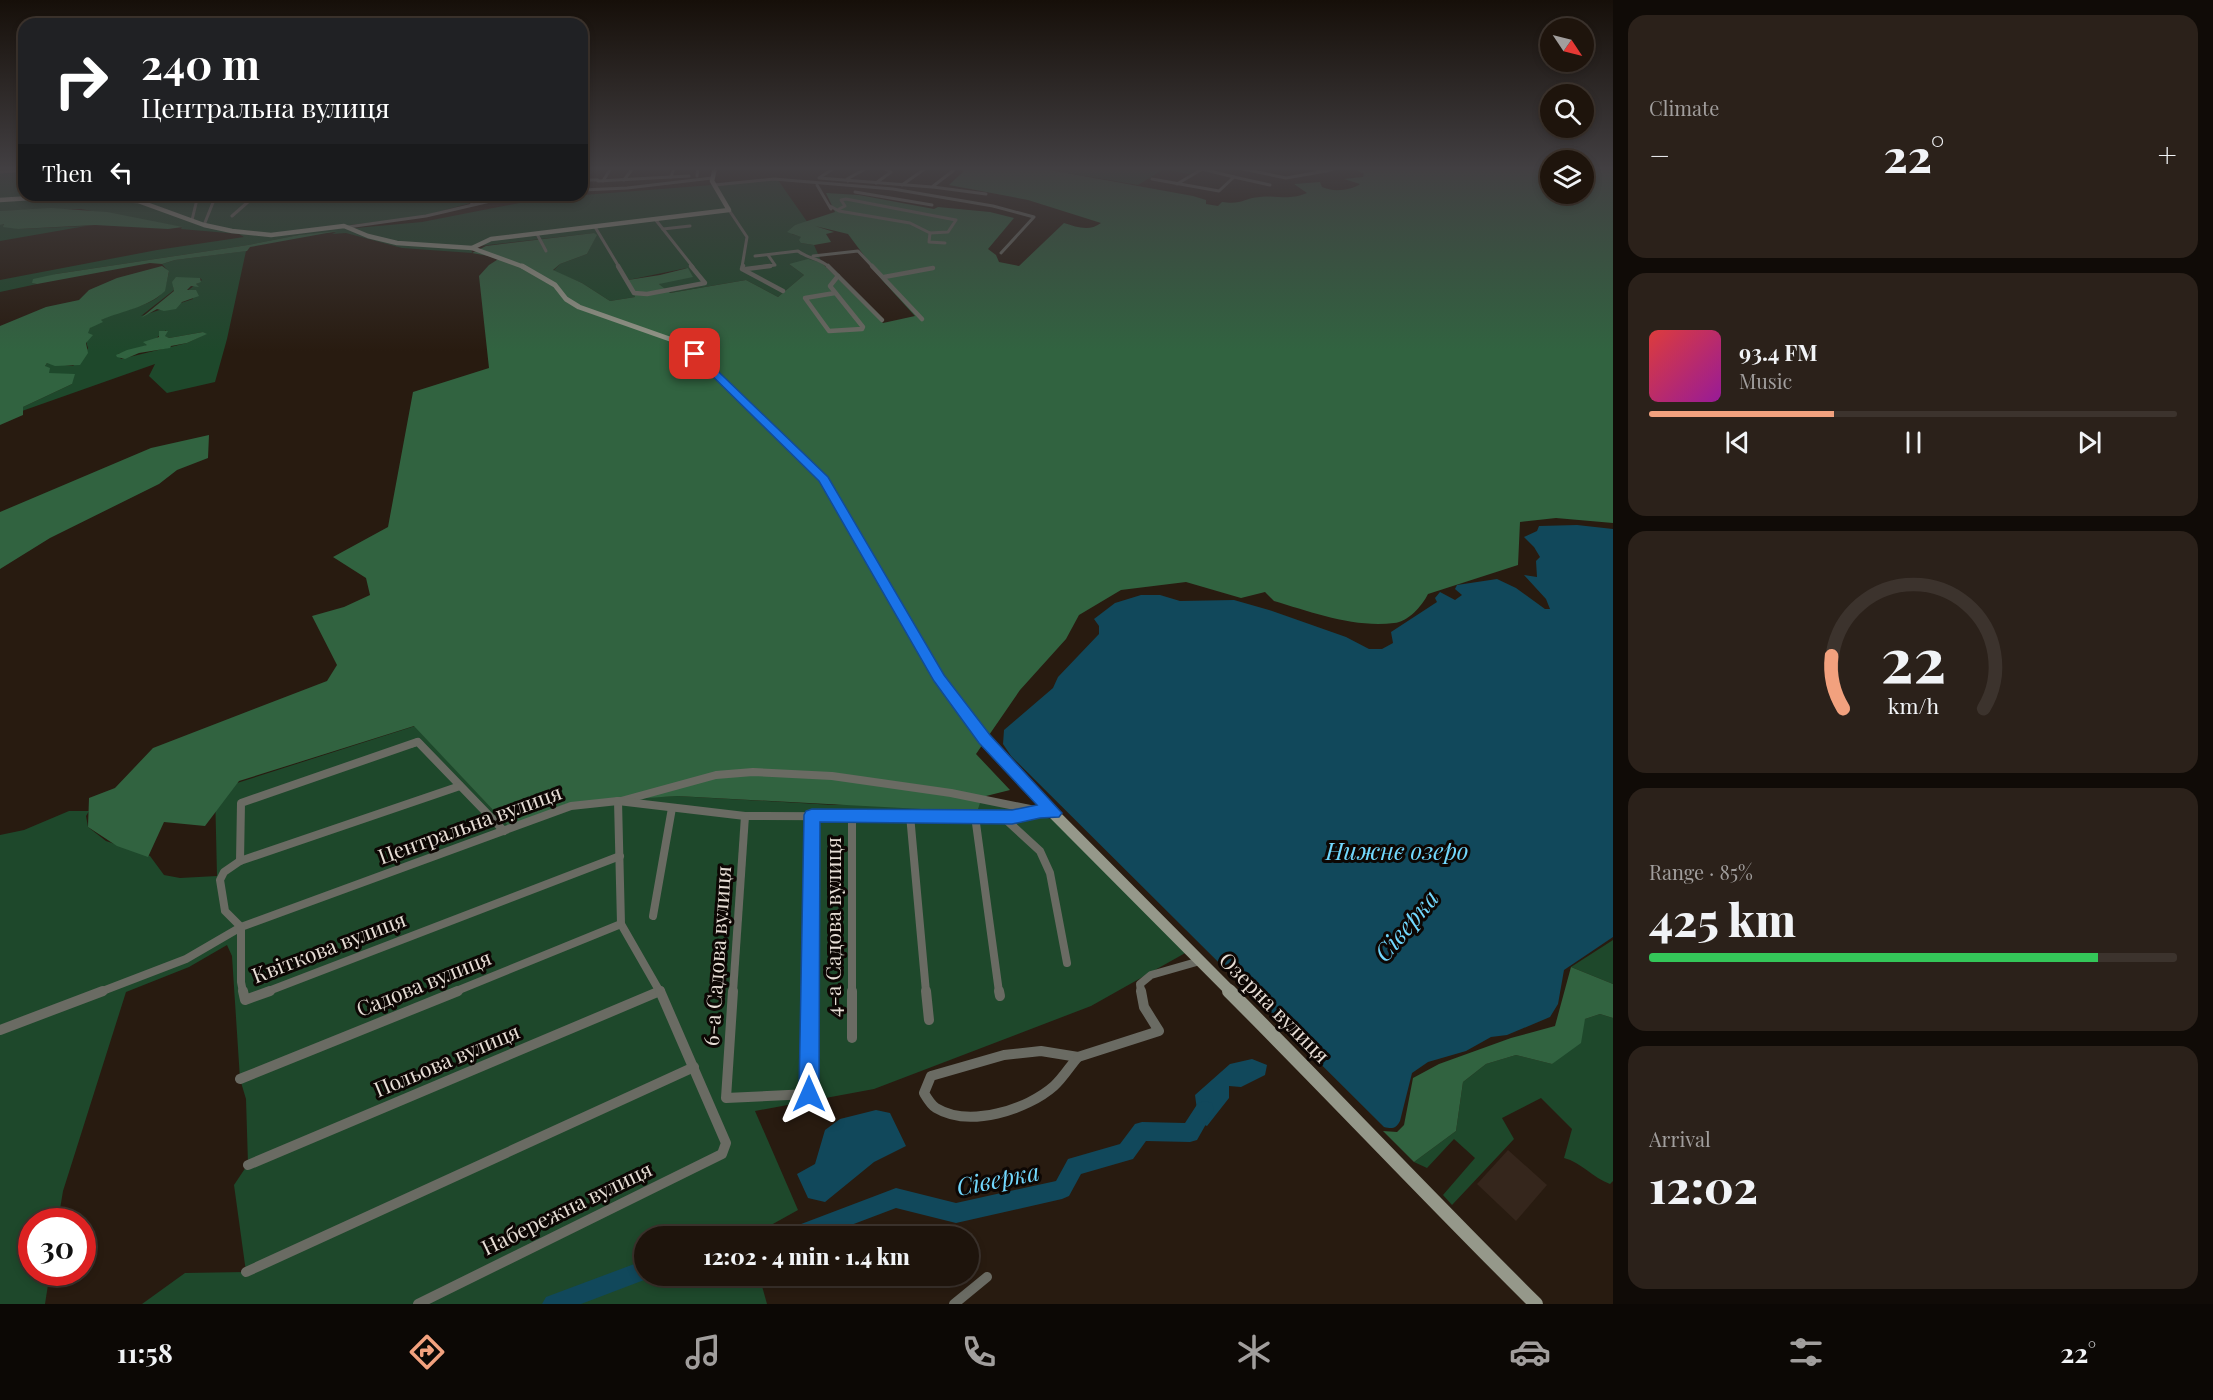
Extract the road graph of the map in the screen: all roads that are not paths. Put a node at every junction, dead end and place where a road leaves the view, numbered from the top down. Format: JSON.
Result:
{"nodes":[{"id":1,"x":219,"y":229,"type":"edge"},
{"id":2,"x":311,"y":229,"type":"edge"},
{"id":3,"x":352,"y":229,"type":"edge"},
{"id":4,"x":580,"y":229,"type":"edge"},
{"id":5,"x":597,"y":229,"type":"edge"},
{"id":6,"x":663,"y":229,"type":"edge"},
{"id":7,"x":742,"y":229,"type":"edge"},
{"id":8,"x":922,"y":229,"type":"edge"},
{"id":9,"x":950,"y":229,"type":"edge"},
{"id":10,"x":1023,"y":229,"type":"edge"},
{"id":11,"x":930,"y":233,"type":"junction"},
{"id":12,"x":537,"y":234,"type":"junction"},
{"id":13,"x":945,"y":243,"type":"dead end"},
{"id":14,"x":472,"y":248,"type":"junction"},
{"id":15,"x":546,"y":251,"type":"dead end"},
{"id":16,"x":1001,"y":254,"type":"dead end"},
{"id":17,"x":768,"y":255,"type":"junction"},
{"id":18,"x":755,"y":256,"type":"dead end"},
{"id":19,"x":810,"y":258,"type":"junction"},
{"id":20,"x":933,"y":268,"type":"dead end"},
{"id":21,"x":746,"y":269,"type":"junction"},
{"id":22,"x":838,"y":276,"type":"junction"},
{"id":23,"x":884,"y":277,"type":"junction"},
{"id":24,"x":783,"y":291,"type":"dead end"},
{"id":25,"x":835,"y":292,"type":"junction"},
{"id":26,"x":922,"y":319,"type":"dead end"},
{"id":27,"x":882,"y":320,"type":"dead end"},
{"id":28,"x":460,"y":786,"type":"junction"},
{"id":29,"x":618,"y":801,"type":"junction"},
{"id":30,"x":672,"y":808,"type":"junction"},
{"id":31,"x":1047,"y":812,"type":"junction"},
{"id":32,"x":812,"y":815,"type":"junction"},
{"id":33,"x":910,"y":815,"type":"junction"},
{"id":34,"x":745,"y":816,"type":"junction"},
{"id":35,"x":852,"y":816,"type":"junction"},
{"id":36,"x":975,"y":816,"type":"junction"},
{"id":37,"x":1003,"y":817,"type":"junction"},
{"id":38,"x":504,"y":831,"type":"junction"},
{"id":39,"x":620,"y":856,"type":"junction"},
{"id":40,"x":240,"y":861,"type":"junction"},
{"id":41,"x":653,"y":916,"type":"dead end"},
{"id":42,"x":621,"y":924,"type":"junction"},
{"id":43,"x":241,"y":927,"type":"junction"},
{"id":44,"x":1200,"y":961,"type":"junction"},
{"id":45,"x":1067,"y":963,"type":"dead end"},
{"id":46,"x":660,"y":991,"type":"junction"},
{"id":47,"x":1000,"y":996,"type":"dead end"},
{"id":48,"x":929,"y":1020,"type":"dead end"},
{"id":49,"x":0,"y":1030,"type":"edge"},
{"id":50,"x":852,"y":1038,"type":"dead end"},
{"id":51,"x":1078,"y":1057,"type":"junction"},
{"id":52,"x":694,"y":1066,"type":"junction"},
{"id":53,"x":240,"y":1079,"type":"dead end"},
{"id":54,"x":248,"y":1165,"type":"dead end"},
{"id":55,"x":246,"y":1272,"type":"dead end"},
{"id":56,"x":987,"y":1277,"type":"dead end"},
{"id":57,"x":418,"y":1304,"type":"edge"},
{"id":58,"x":954,"y":1304,"type":"edge"},
{"id":59,"x":1536,"y":1304,"type":"edge"}],
"edges":[{"from":1,"to":2,"type":"street"},
{"from":3,"to":14,"type":"street"},
{"from":4,"to":12,"type":"street"},
{"from":5,"to":6,"type":"street"},
{"from":7,"to":21,"type":"street"},
{"from":8,"to":11,"type":"street"},
{"from":9,"to":11,"type":"street"},
{"from":10,"to":16,"type":"street"},
{"from":11,"to":13,"type":"street"},
{"from":12,"to":14,"type":"street"},
{"from":12,"to":15,"type":"street"},
{"from":14,"to":31,"type":"street","name":"Озерна вулиця"},
{"from":17,"to":18,"type":"street"},
{"from":17,"to":19,"type":"street"},
{"from":17,"to":21,"type":"street"},
{"from":19,"to":22,"type":"street"},
{"from":19,"to":23,"type":"street"},
{"from":20,"to":23,"type":"street"},
{"from":21,"to":24,"type":"street"},
{"from":22,"to":25,"type":"street"},
{"from":22,"to":27,"type":"street"},
{"from":23,"to":26,"type":"street"},
{"from":25,"to":25,"type":"street"},
{"from":28,"to":38,"type":"street"},
{"from":28,"to":40,"type":"street"},
{"from":28,"to":40,"type":"street"},
{"from":29,"to":30,"type":"street","name":"Центральна вулиця"},
{"from":29,"to":31,"type":"street"},
{"from":29,"to":38,"type":"street","name":"Центральна вулиця"},
{"from":29,"to":39,"type":"street"},
{"from":30,"to":34,"type":"street","name":"Центральна вулиця"},
{"from":30,"to":41,"type":"street"},
{"from":31,"to":37,"type":"street","name":"Центральна вулиця"},
{"from":31,"to":44,"type":"street","name":"Озерна вулиця"},
{"from":32,"to":34,"type":"street","name":"Центральна вулиця"},
{"from":32,"to":34,"type":"street","name":"6-а Садова вулиця"},
{"from":32,"to":35,"type":"street","name":"Центральна вулиця"},
{"from":33,"to":35,"type":"street","name":"Центральна вулиця"},
{"from":33,"to":36,"type":"street","name":"Центральна вулиця"},
{"from":33,"to":48,"type":"street"},
{"from":35,"to":50,"type":"street","name":"4-а Садова вулиця"},
{"from":36,"to":37,"type":"street","name":"Центральна вулиця"},
{"from":36,"to":47,"type":"street"},
{"from":37,"to":45,"type":"street"},
{"from":38,"to":43,"type":"street","name":"Центральна вулиця"},
{"from":39,"to":42,"type":"street"},
{"from":39,"to":43,"type":"street","name":"Квіткова вулиця"},
{"from":40,"to":43,"type":"street"},
{"from":42,"to":46,"type":"street"},
{"from":42,"to":53,"type":"street","name":"Садова вулиця"},
{"from":43,"to":49,"type":"street","name":"Центральна вулиця"},
{"from":44,"to":51,"type":"street"},
{"from":44,"to":59,"type":"street","name":"Озерна вулиця"},
{"from":46,"to":52,"type":"street"},
{"from":46,"to":54,"type":"street","name":"Польова вулиця"},
{"from":51,"to":51,"type":"street"},
{"from":52,"to":55,"type":"street"},
{"from":52,"to":57,"type":"street","name":"Набережна вулиця"},
{"from":56,"to":58,"type":"street"}]}
